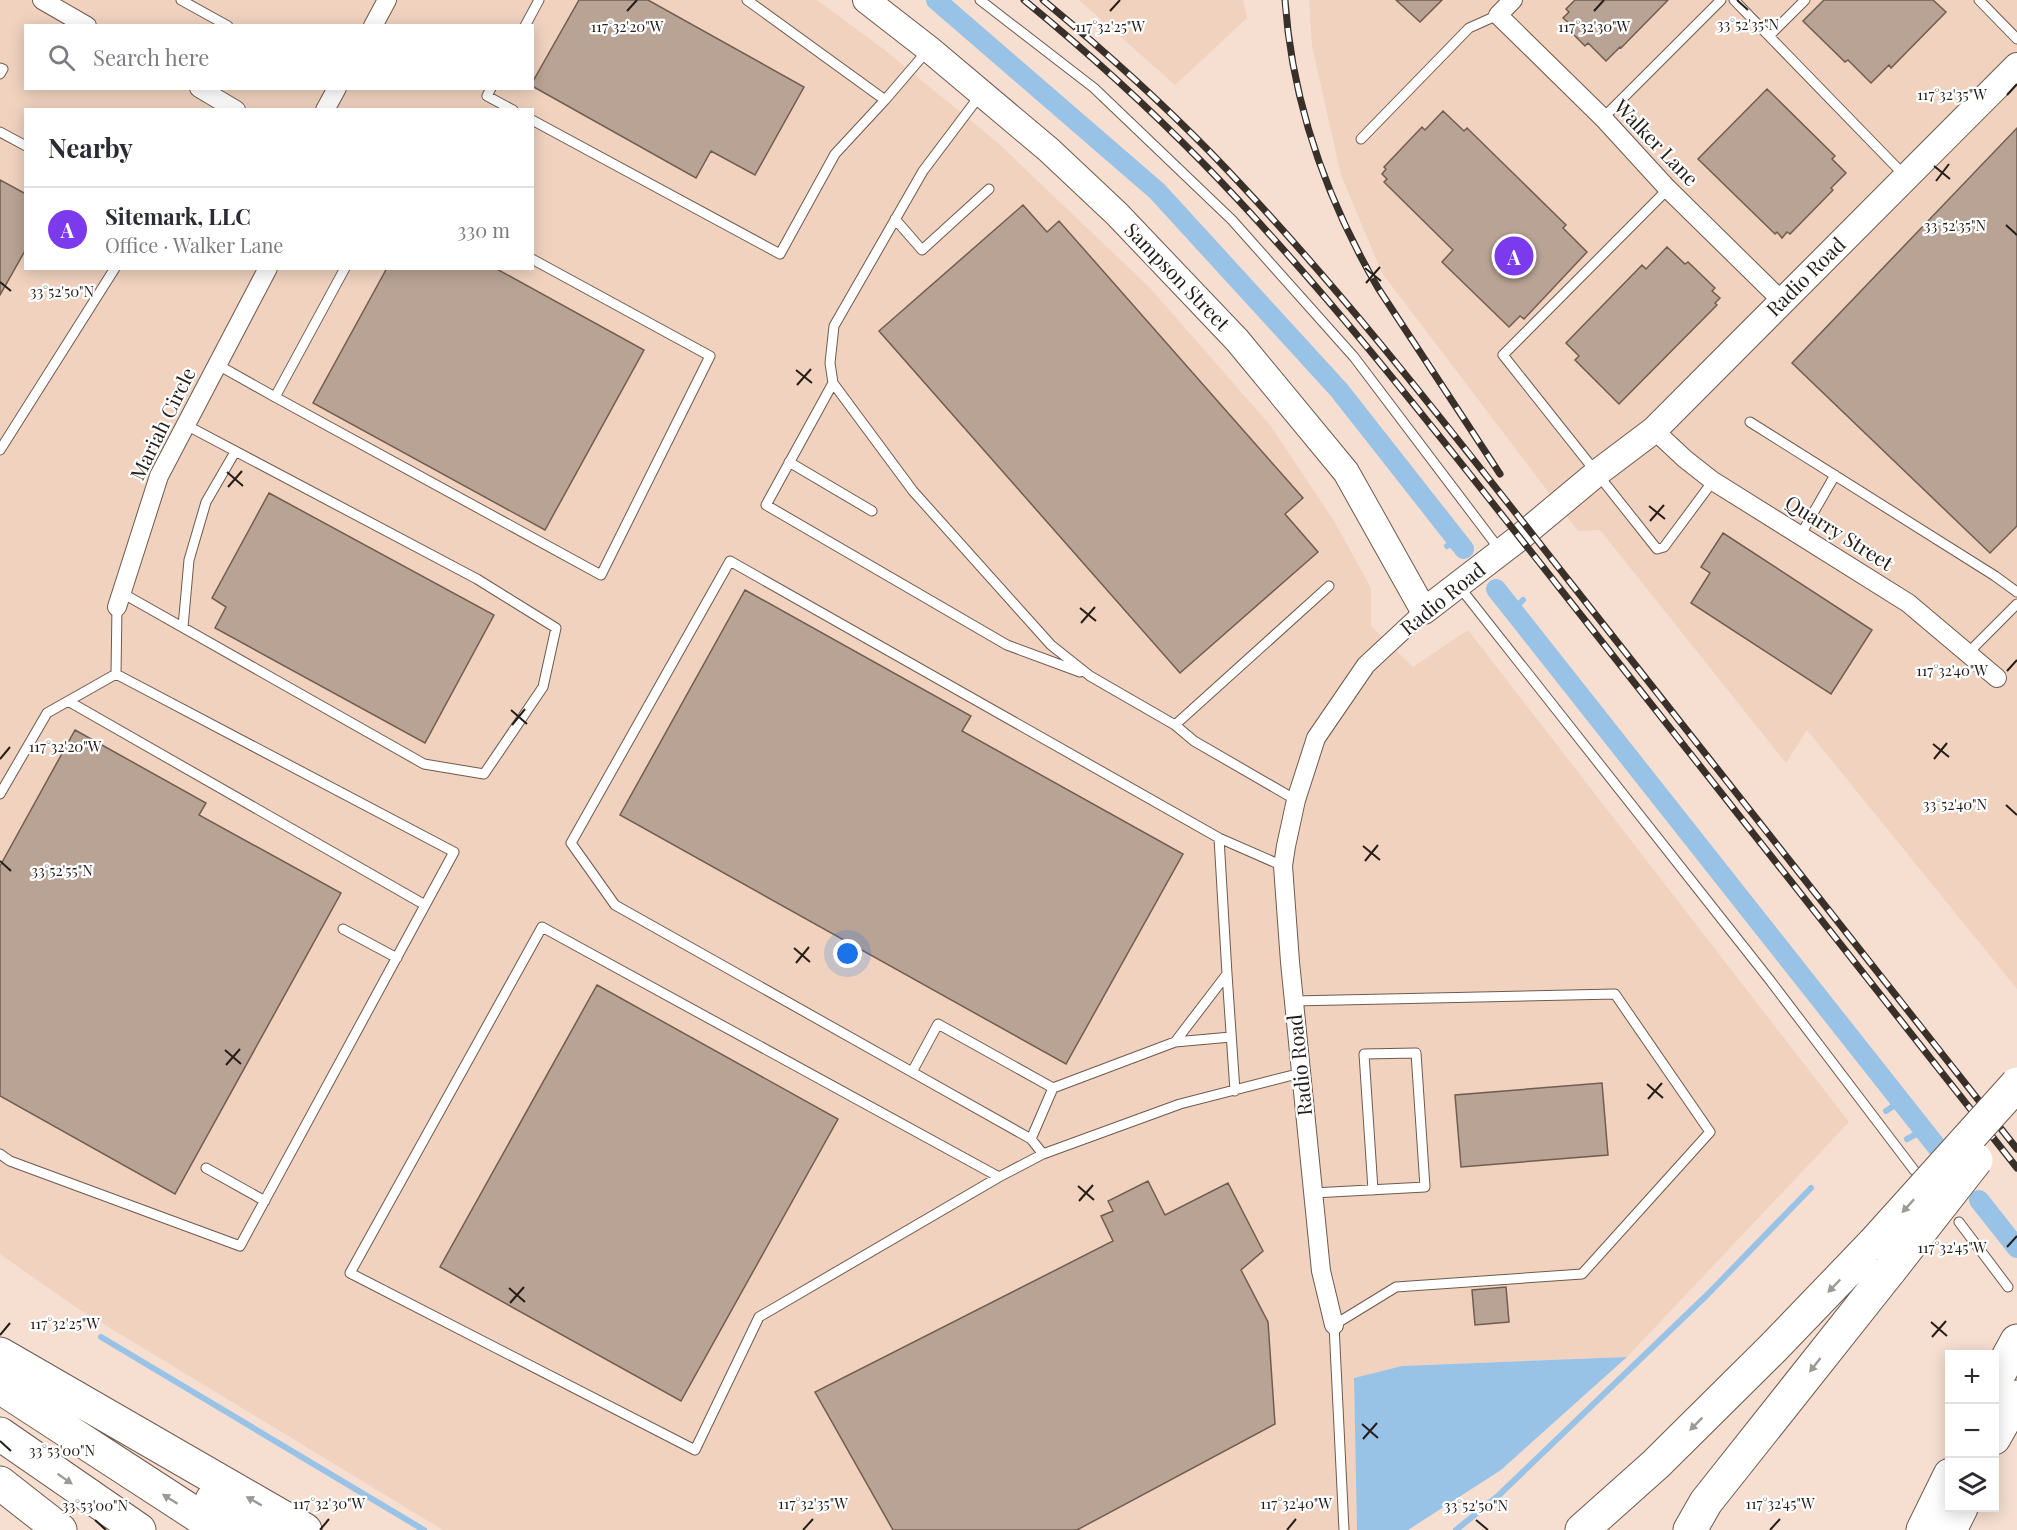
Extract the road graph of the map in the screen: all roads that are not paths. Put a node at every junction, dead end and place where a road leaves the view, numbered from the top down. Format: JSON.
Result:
{"nodes":[{"id":1,"x":42,"y":0,"type":"edge"},
{"id":2,"x":181,"y":0,"type":"edge"},
{"id":3,"x":387,"y":0,"type":"edge"},
{"id":4,"x":539,"y":0,"type":"edge"},
{"id":5,"x":747,"y":0,"type":"edge"},
{"id":6,"x":866,"y":0,"type":"edge"},
{"id":7,"x":980,"y":0,"type":"edge"},
{"id":8,"x":1514,"y":0,"type":"edge"},
{"id":9,"x":1721,"y":0,"type":"edge"},
{"id":10,"x":1734,"y":0,"type":"edge"},
{"id":11,"x":1805,"y":0,"type":"edge"},
{"id":12,"x":1979,"y":0,"type":"edge"},
{"id":13,"x":1498,"y":15,"type":"junction"},
{"id":14,"x":84,"y":24,"type":"edge"},
{"id":15,"x":224,"y":24,"type":"edge"},
{"id":16,"x":374,"y":24,"type":"edge"},
{"id":17,"x":526,"y":24,"type":"edge"},
{"id":18,"x":1770,"y":36,"type":"junction"},
{"id":19,"x":2017,"y":39,"type":"edge"},
{"id":20,"x":929,"y":49,"type":"junction"},
{"id":21,"x":2017,"y":66,"type":"edge"},
{"id":22,"x":0,"y":68,"type":"edge"},
{"id":23,"x":0,"y":74,"type":"edge"},
{"id":24,"x":202,"y":90,"type":"edge"},
{"id":25,"x":336,"y":90,"type":"edge"},
{"id":26,"x":490,"y":90,"type":"edge"},
{"id":27,"x":982,"y":93,"type":"junction"},
{"id":28,"x":885,"y":100,"type":"junction"},
{"id":29,"x":233,"y":108,"type":"edge"},
{"id":30,"x":326,"y":108,"type":"edge"},
{"id":31,"x":509,"y":108,"type":"edge"},
{"id":32,"x":1603,"y":118,"type":"junction"},
{"id":33,"x":534,"y":121,"type":"edge"},
{"id":34,"x":0,"y":132,"type":"edge"},
{"id":35,"x":1361,"y":139,"type":"dead end"},
{"id":36,"x":24,"y":146,"type":"edge"},
{"id":37,"x":1906,"y":178,"type":"junction"},
{"id":38,"x":989,"y":189,"type":"dead end"},
{"id":39,"x":1668,"y":189,"type":"junction"},
{"id":40,"x":895,"y":219,"type":"junction"},
{"id":41,"x":534,"y":260,"type":"edge"},
{"id":42,"x":114,"y":270,"type":"edge"},
{"id":43,"x":267,"y":270,"type":"edge"},
{"id":44,"x":344,"y":270,"type":"edge"},
{"id":45,"x":1782,"y":302,"type":"junction"},
{"id":46,"x":218,"y":365,"type":"junction"},
{"id":47,"x":833,"y":383,"type":"junction"},
{"id":48,"x":275,"y":397,"type":"junction"},
{"id":49,"x":1750,"y":422,"type":"dead end"},
{"id":50,"x":186,"y":425,"type":"junction"},
{"id":51,"x":1654,"y":430,"type":"junction"},
{"id":52,"x":0,"y":450,"type":"edge"},
{"id":53,"x":235,"y":452,"type":"junction"},
{"id":54,"x":789,"y":462,"type":"junction"},
{"id":55,"x":1597,"y":473,"type":"junction"},
{"id":56,"x":1835,"y":475,"type":"junction"},
{"id":57,"x":1713,"y":481,"type":"junction"},
{"id":58,"x":872,"y":511,"type":"dead end"},
{"id":59,"x":1800,"y":536,"type":"junction"},
{"id":60,"x":1497,"y":555,"type":"junction"},
{"id":61,"x":1463,"y":582,"type":"junction"},
{"id":62,"x":1329,"y":586,"type":"dead end"},
{"id":63,"x":2017,"y":592,"type":"edge"},
{"id":64,"x":120,"y":600,"type":"junction"},
{"id":65,"x":2017,"y":604,"type":"edge"},
{"id":66,"x":1424,"y":612,"type":"junction"},
{"id":67,"x":183,"y":627,"type":"junction"},
{"id":68,"x":1968,"y":653,"type":"junction"},
{"id":69,"x":116,"y":674,"type":"junction"},
{"id":70,"x":1090,"y":676,"type":"junction"},
{"id":71,"x":1997,"y":678,"type":"dead end"},
{"id":72,"x":68,"y":701,"type":"junction"},
{"id":73,"x":1176,"y":725,"type":"junction"},
{"id":74,"x":0,"y":794,"type":"edge"},
{"id":75,"x":1296,"y":800,"type":"junction"},
{"id":76,"x":1219,"y":838,"type":"junction"},
{"id":77,"x":1283,"y":866,"type":"junction"},
{"id":78,"x":425,"y":905,"type":"junction"},
{"id":79,"x":343,"y":929,"type":"dead end"},
{"id":80,"x":397,"y":958,"type":"junction"},
{"id":81,"x":1227,"y":974,"type":"junction"},
{"id":82,"x":1293,"y":1001,"type":"junction"},
{"id":83,"x":1231,"y":1037,"type":"junction"},
{"id":84,"x":1175,"y":1042,"type":"junction"},
{"id":85,"x":912,"y":1072,"type":"junction"},
{"id":86,"x":1301,"y":1073,"type":"junction"},
{"id":87,"x":2017,"y":1084,"type":"edge"},
{"id":88,"x":1053,"y":1088,"type":"junction"},
{"id":89,"x":1235,"y":1091,"type":"junction"},
{"id":90,"x":2017,"y":1106,"type":"edge"},
{"id":91,"x":1031,"y":1139,"type":"junction"},
{"id":92,"x":0,"y":1154,"type":"edge"},
{"id":93,"x":1043,"y":1154,"type":"junction"},
{"id":94,"x":206,"y":1168,"type":"dead end"},
{"id":95,"x":1914,"y":1170,"type":"dead end"},
{"id":96,"x":999,"y":1177,"type":"junction"},
{"id":97,"x":1373,"y":1190,"type":"junction"},
{"id":98,"x":1313,"y":1194,"type":"junction"},
{"id":99,"x":265,"y":1202,"type":"junction"},
{"id":100,"x":1959,"y":1222,"type":"dead end"},
{"id":101,"x":1882,"y":1257,"type":"junction"},
{"id":102,"x":2008,"y":1287,"type":"dead end"},
{"id":103,"x":1334,"y":1325,"type":"junction"},
{"id":104,"x":2017,"y":1341,"type":"edge"},
{"id":105,"x":0,"y":1355,"type":"edge"},
{"id":106,"x":1999,"y":1375,"type":"edge"},
{"id":107,"x":0,"y":1387,"type":"edge"},
{"id":108,"x":2017,"y":1396,"type":"edge"},
{"id":109,"x":1999,"y":1430,"type":"edge"},
{"id":110,"x":0,"y":1434,"type":"edge"},
{"id":111,"x":0,"y":1483,"type":"edge"},
{"id":112,"x":1945,"y":1485,"type":"edge"},
{"id":113,"x":1959,"y":1512,"type":"edge"},
{"id":114,"x":60,"y":1530,"type":"edge"},
{"id":115,"x":139,"y":1530,"type":"edge"},
{"id":116,"x":220,"y":1530,"type":"edge"},
{"id":117,"x":258,"y":1530,"type":"edge"},
{"id":118,"x":305,"y":1530,"type":"edge"},
{"id":119,"x":1344,"y":1530,"type":"edge"},
{"id":120,"x":1582,"y":1530,"type":"edge"},
{"id":121,"x":1690,"y":1530,"type":"edge"},
{"id":122,"x":1923,"y":1530,"type":"edge"},
{"id":123,"x":1950,"y":1530,"type":"edge"}],
"edges":[{"from":1,"to":14,"type":"street"},
{"from":2,"to":15,"type":"lane"},
{"from":3,"to":16,"type":"street"},
{"from":4,"to":17,"type":"lane"},
{"from":5,"to":28,"type":"lane"},
{"from":6,"to":20,"type":"street","name":"Sampson Street"},
{"from":7,"to":60,"type":"lane"},
{"from":8,"to":13,"type":"street"},
{"from":9,"to":32,"type":"lane"},
{"from":10,"to":18,"type":"lane"},
{"from":11,"to":18,"type":"lane"},
{"from":12,"to":19,"type":"lane"},
{"from":13,"to":32,"type":"street","name":"Walker Lane"},
{"from":13,"to":35,"type":"lane"},
{"from":18,"to":37,"type":"lane"},
{"from":20,"to":27,"type":"street","name":"Sampson Street"},
{"from":20,"to":28,"type":"lane"},
{"from":21,"to":37,"type":"street","name":"Radio Road"},
{"from":22,"to":23,"type":"lane"},
{"from":24,"to":29,"type":"street"},
{"from":25,"to":30,"type":"street"},
{"from":26,"to":31,"type":"lane"},
{"from":27,"to":40,"type":"lane"},
{"from":27,"to":66,"type":"street","name":"Sampson Street"},
{"from":28,"to":33,"type":"lane"},
{"from":32,"to":39,"type":"street","name":"Walker Lane"},
{"from":34,"to":36,"type":"lane"},
{"from":37,"to":45,"type":"street","name":"Radio Road"},
{"from":38,"to":40,"type":"lane"},
{"from":39,"to":45,"type":"street","name":"Walker Lane"},
{"from":39,"to":55,"type":"lane"},
{"from":40,"to":47,"type":"lane"},
{"from":41,"to":48,"type":"lane"},
{"from":42,"to":52,"type":"lane"},
{"from":43,"to":46,"type":"street","name":"Mariah Circle"},
{"from":44,"to":48,"type":"lane"},
{"from":45,"to":51,"type":"street","name":"Radio Road"},
{"from":46,"to":48,"type":"lane"},
{"from":46,"to":50,"type":"street","name":"Mariah Circle"},
{"from":47,"to":54,"type":"lane"},
{"from":47,"to":70,"type":"lane"},
{"from":49,"to":56,"type":"lane"},
{"from":50,"to":53,"type":"lane"},
{"from":50,"to":64,"type":"street","name":"Mariah Circle"},
{"from":51,"to":55,"type":"street","name":"Radio Road"},
{"from":51,"to":57,"type":"street","name":"Quarry Street"},
{"from":53,"to":67,"type":"lane"},
{"from":53,"to":67,"type":"lane"},
{"from":54,"to":58,"type":"lane"},
{"from":54,"to":70,"type":"lane"},
{"from":55,"to":57,"type":"lane"},
{"from":55,"to":60,"type":"street","name":"Radio Road"},
{"from":56,"to":59,"type":"lane"},
{"from":56,"to":63,"type":"lane"},
{"from":57,"to":59,"type":"street","name":"Quarry Street"},
{"from":59,"to":68,"type":"street","name":"Quarry Street"},
{"from":60,"to":61,"type":"street","name":"Radio Road"},
{"from":61,"to":66,"type":"street","name":"Radio Road"},
{"from":61,"to":95,"type":"lane"},
{"from":62,"to":73,"type":"lane"},
{"from":64,"to":67,"type":"lane"},
{"from":64,"to":69,"type":"lane"},
{"from":65,"to":68,"type":"lane"},
{"from":66,"to":75,"type":"street","name":"Radio Road"},
{"from":68,"to":71,"type":"street","name":"Quarry Street"},
{"from":69,"to":72,"type":"lane"},
{"from":69,"to":78,"type":"lane"},
{"from":70,"to":73,"type":"lane"},
{"from":72,"to":74,"type":"lane"},
{"from":72,"to":78,"type":"lane"},
{"from":73,"to":75,"type":"lane"},
{"from":75,"to":77,"type":"street","name":"Radio Road"},
{"from":76,"to":77,"type":"lane"},
{"from":76,"to":81,"type":"lane"},
{"from":76,"to":85,"type":"lane"},
{"from":77,"to":82,"type":"street","name":"Radio Road"},
{"from":78,"to":80,"type":"lane"},
{"from":79,"to":80,"type":"lane"},
{"from":80,"to":99,"type":"lane"},
{"from":81,"to":83,"type":"lane"},
{"from":81,"to":84,"type":"lane"},
{"from":82,"to":86,"type":"street","name":"Radio Road"},
{"from":82,"to":103,"type":"lane"},
{"from":83,"to":84,"type":"lane"},
{"from":83,"to":89,"type":"lane"},
{"from":84,"to":88,"type":"lane"},
{"from":85,"to":88,"type":"lane"},
{"from":85,"to":91,"type":"lane"},
{"from":86,"to":89,"type":"lane"},
{"from":86,"to":98,"type":"street","name":"Radio Road"},
{"from":87,"to":101,"type":"highway","one_way":true,"bridge":true},
{"from":88,"to":91,"type":"lane"},
{"from":89,"to":93,"type":"lane"},
{"from":90,"to":101,"type":"highway","bridge":true},
{"from":91,"to":93,"type":"lane"},
{"from":92,"to":99,"type":"lane"},
{"from":93,"to":96,"type":"lane"},
{"from":94,"to":99,"type":"lane"},
{"from":96,"to":96,"type":"lane"},
{"from":97,"to":97,"type":"lane"},
{"from":97,"to":98,"type":"lane"},
{"from":98,"to":103,"type":"street","name":"Radio Road"},
{"from":100,"to":102,"type":"lane"},
{"from":101,"to":120,"type":"highway","one_way":true},
{"from":101,"to":121,"type":"highway","one_way":true},
{"from":103,"to":119,"type":"lane"},
{"from":104,"to":106,"type":"highway"},
{"from":105,"to":117,"type":"highway"},
{"from":118,"to":105,"type":"highway","one_way":true},
{"from":116,"to":107,"type":"highway","one_way":true},
{"from":108,"to":109,"type":"highway"},
{"from":110,"to":115,"type":"highway","one_way":true},
{"from":111,"to":114,"type":"highway"},
{"from":112,"to":122,"type":"highway"},
{"from":113,"to":123,"type":"highway"}]}
